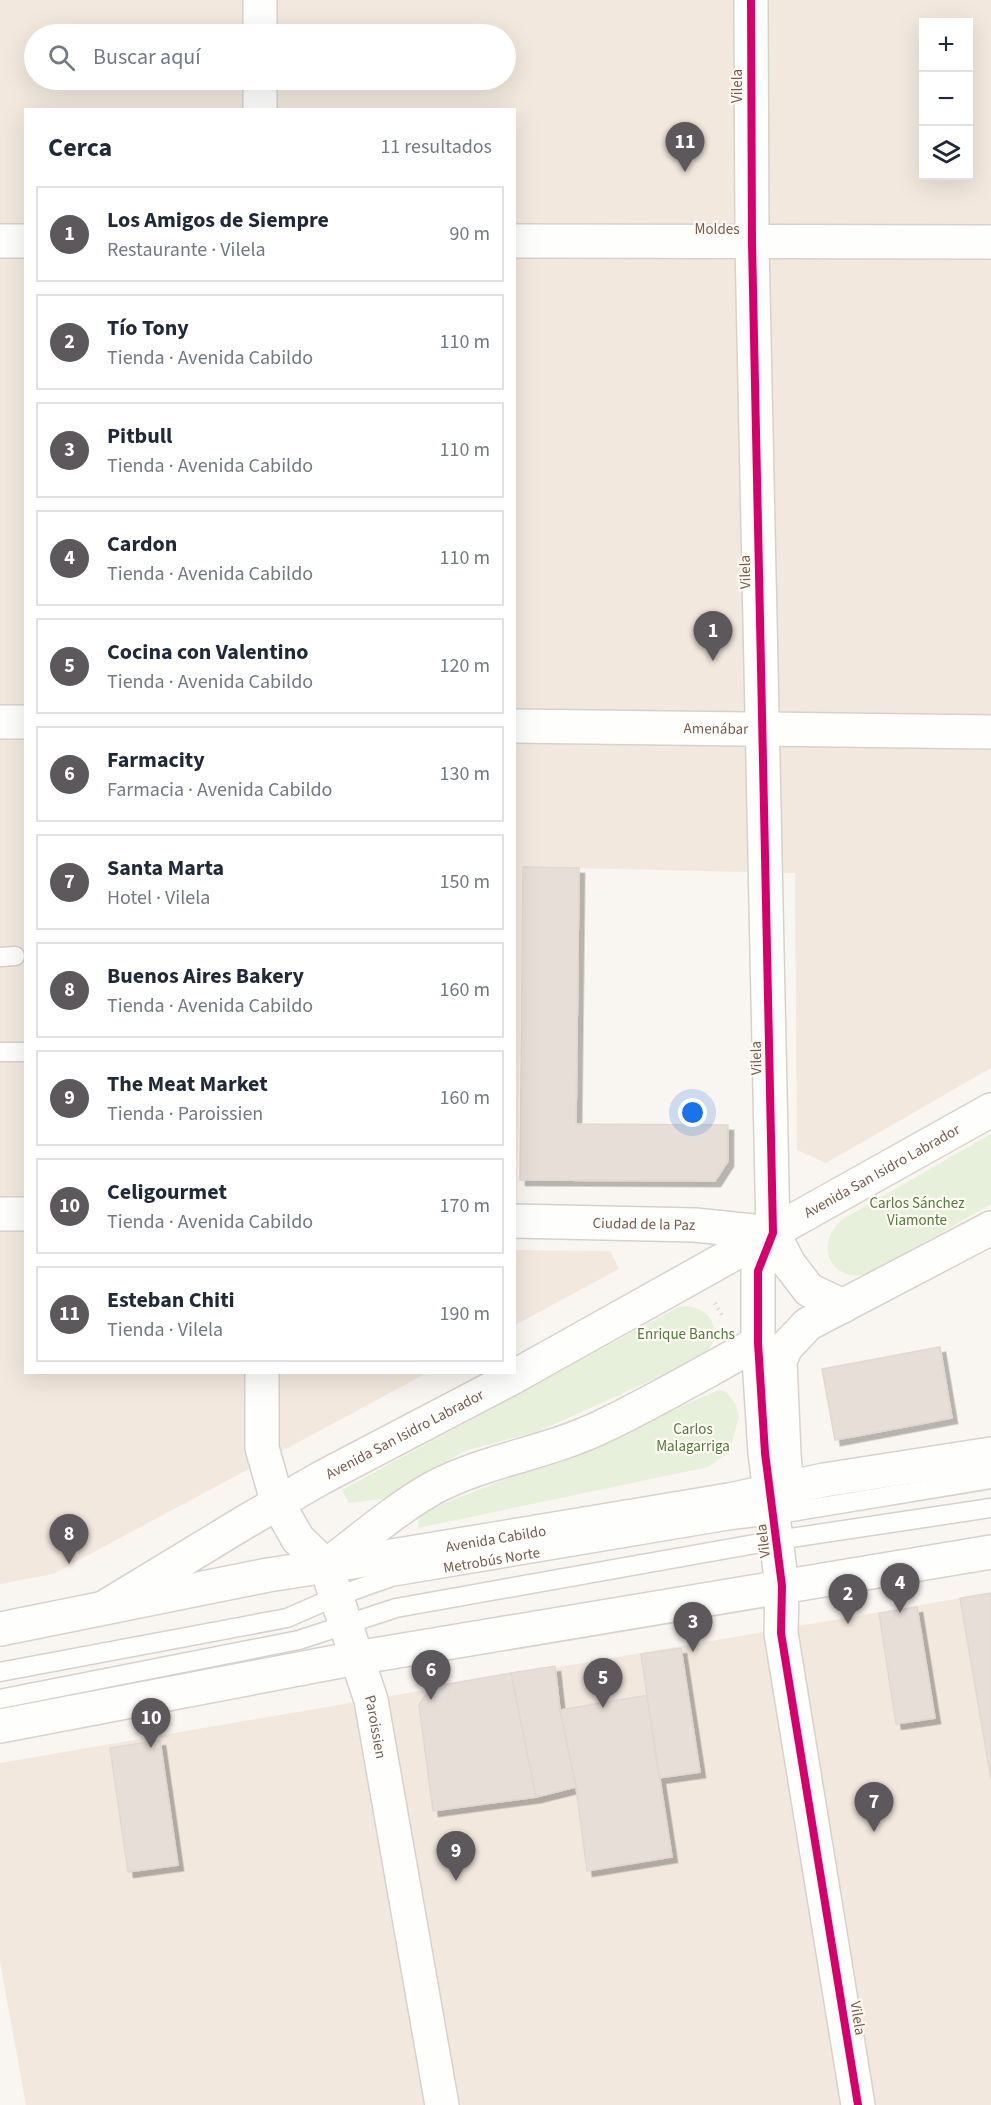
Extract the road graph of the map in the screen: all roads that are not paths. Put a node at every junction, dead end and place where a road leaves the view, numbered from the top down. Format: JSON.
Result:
{"nodes":[{"id":1,"x":260,"y":0,"type":"edge"},
{"id":2,"x":750,"y":0,"type":"edge"},
{"id":3,"x":260,"y":24,"type":"edge"},
{"id":4,"x":260,"y":90,"type":"edge"},
{"id":5,"x":260,"y":108,"type":"edge"},
{"id":6,"x":0,"y":241,"type":"edge"},
{"id":7,"x":24,"y":241,"type":"edge"},
{"id":8,"x":516,"y":242,"type":"edge"},
{"id":9,"x":991,"y":242,"type":"edge"},
{"id":10,"x":752,"y":243,"type":"junction"},
{"id":11,"x":0,"y":722,"type":"edge"},
{"id":12,"x":24,"y":722,"type":"edge"},
{"id":13,"x":516,"y":726,"type":"edge"},
{"id":14,"x":762,"y":729,"type":"junction"},
{"id":15,"x":991,"y":732,"type":"edge"},
{"id":16,"x":0,"y":1052,"type":"edge"},
{"id":17,"x":24,"y":1052,"type":"edge"},
{"id":18,"x":991,"y":1110,"type":"edge"},
{"id":19,"x":0,"y":1214,"type":"edge"},
{"id":20,"x":24,"y":1214,"type":"edge"},
{"id":21,"x":516,"y":1221,"type":"edge"},
{"id":22,"x":991,"y":1228,"type":"edge"},
{"id":23,"x":773,"y":1233,"type":"junction"},
{"id":24,"x":843,"y":1306,"type":"junction"},
{"id":25,"x":758,"y":1343,"type":"junction"},
{"id":26,"x":262,"y":1374,"type":"edge"},
{"id":27,"x":991,"y":1454,"type":"edge"},
{"id":28,"x":991,"y":1479,"type":"edge"},
{"id":29,"x":278,"y":1504,"type":"junction"},
{"id":30,"x":991,"y":1508,"type":"edge"},
{"id":31,"x":777,"y":1509,"type":"junction"},
{"id":32,"x":991,"y":1552,"type":"edge"},
{"id":33,"x":782,"y":1586,"type":"junction"},
{"id":34,"x":336,"y":1596,"type":"junction"},
{"id":35,"x":105,"y":1607,"type":"junction"},
{"id":36,"x":0,"y":1629,"type":"edge"},
{"id":37,"x":356,"y":1658,"type":"junction"},
{"id":38,"x":0,"y":1672,"type":"edge"},
{"id":39,"x":0,"y":1699,"type":"edge"},
{"id":40,"x":0,"y":1726,"type":"edge"},
{"id":41,"x":442,"y":2105,"type":"edge"},
{"id":42,"x":858,"y":2105,"type":"edge"}],
"edges":[{"from":1,"to":3,"type":"street"},
{"from":2,"to":10,"type":"street","name":"Vilela"},
{"from":4,"to":5,"type":"street"},
{"from":6,"to":7,"type":"street"},
{"from":8,"to":10,"type":"street","name":"Moldes"},
{"from":9,"to":10,"type":"street","name":"Moldes"},
{"from":10,"to":14,"type":"street","name":"Vilela"},
{"from":11,"to":12,"type":"street"},
{"from":13,"to":14,"type":"street","name":"Amenábar"},
{"from":14,"to":15,"type":"street","name":"Amenábar"},
{"from":14,"to":23,"type":"street","name":"Vilela"},
{"from":16,"to":17,"type":"lane"},
{"from":18,"to":23,"type":"street","name":"Avenida San Isidro Labrador"},
{"from":19,"to":20,"type":"street"},
{"from":21,"to":23,"type":"street","name":"Ciudad de la Paz"},
{"from":22,"to":24,"type":"street"},
{"from":23,"to":24,"type":"street"},
{"from":23,"to":25,"type":"street","name":"Vilela"},
{"from":23,"to":29,"type":"street","name":"Avenida San Isidro Labrador"},
{"from":24,"to":31,"type":"street","name":"Vilela"},
{"from":25,"to":31,"type":"street","name":"Vilela"},
{"from":25,"to":34,"type":"street"},
{"from":26,"to":29,"type":"street","name":"Paroissien"},
{"from":27,"to":31,"type":"street","name":"Avenida Cabildo"},
{"from":28,"to":31,"type":"lane","name":"Metrobús Norte"},
{"from":29,"to":34,"type":"street","name":"Paroissien"},
{"from":29,"to":35,"type":"street","name":"Avenida San Isidro Labrador"},
{"from":30,"to":31,"type":"lane","name":"Metrobús Norte"},
{"from":31,"to":33,"type":"street","name":"Vilela"},
{"from":31,"to":34,"type":"street","name":"Avenida Cabildo"},
{"from":31,"to":34,"type":"lane","name":"Metrobús Norte"},
{"from":32,"to":33,"type":"street"},
{"from":33,"to":37,"type":"street"},
{"from":33,"to":42,"type":"street","name":"Vilela"},
{"from":34,"to":35,"type":"street","name":"Avenida Cabildo"},
{"from":34,"to":37,"type":"street","name":"Paroissien"},
{"from":34,"to":38,"type":"lane","name":"Metrobús Norte"},
{"from":34,"to":39,"type":"lane","name":"Metrobús Norte"},
{"from":35,"to":36,"type":"street","name":"Avenida Cabildo"},
{"from":37,"to":40,"type":"street"},
{"from":37,"to":41,"type":"street","name":"Paroissien"}]}
